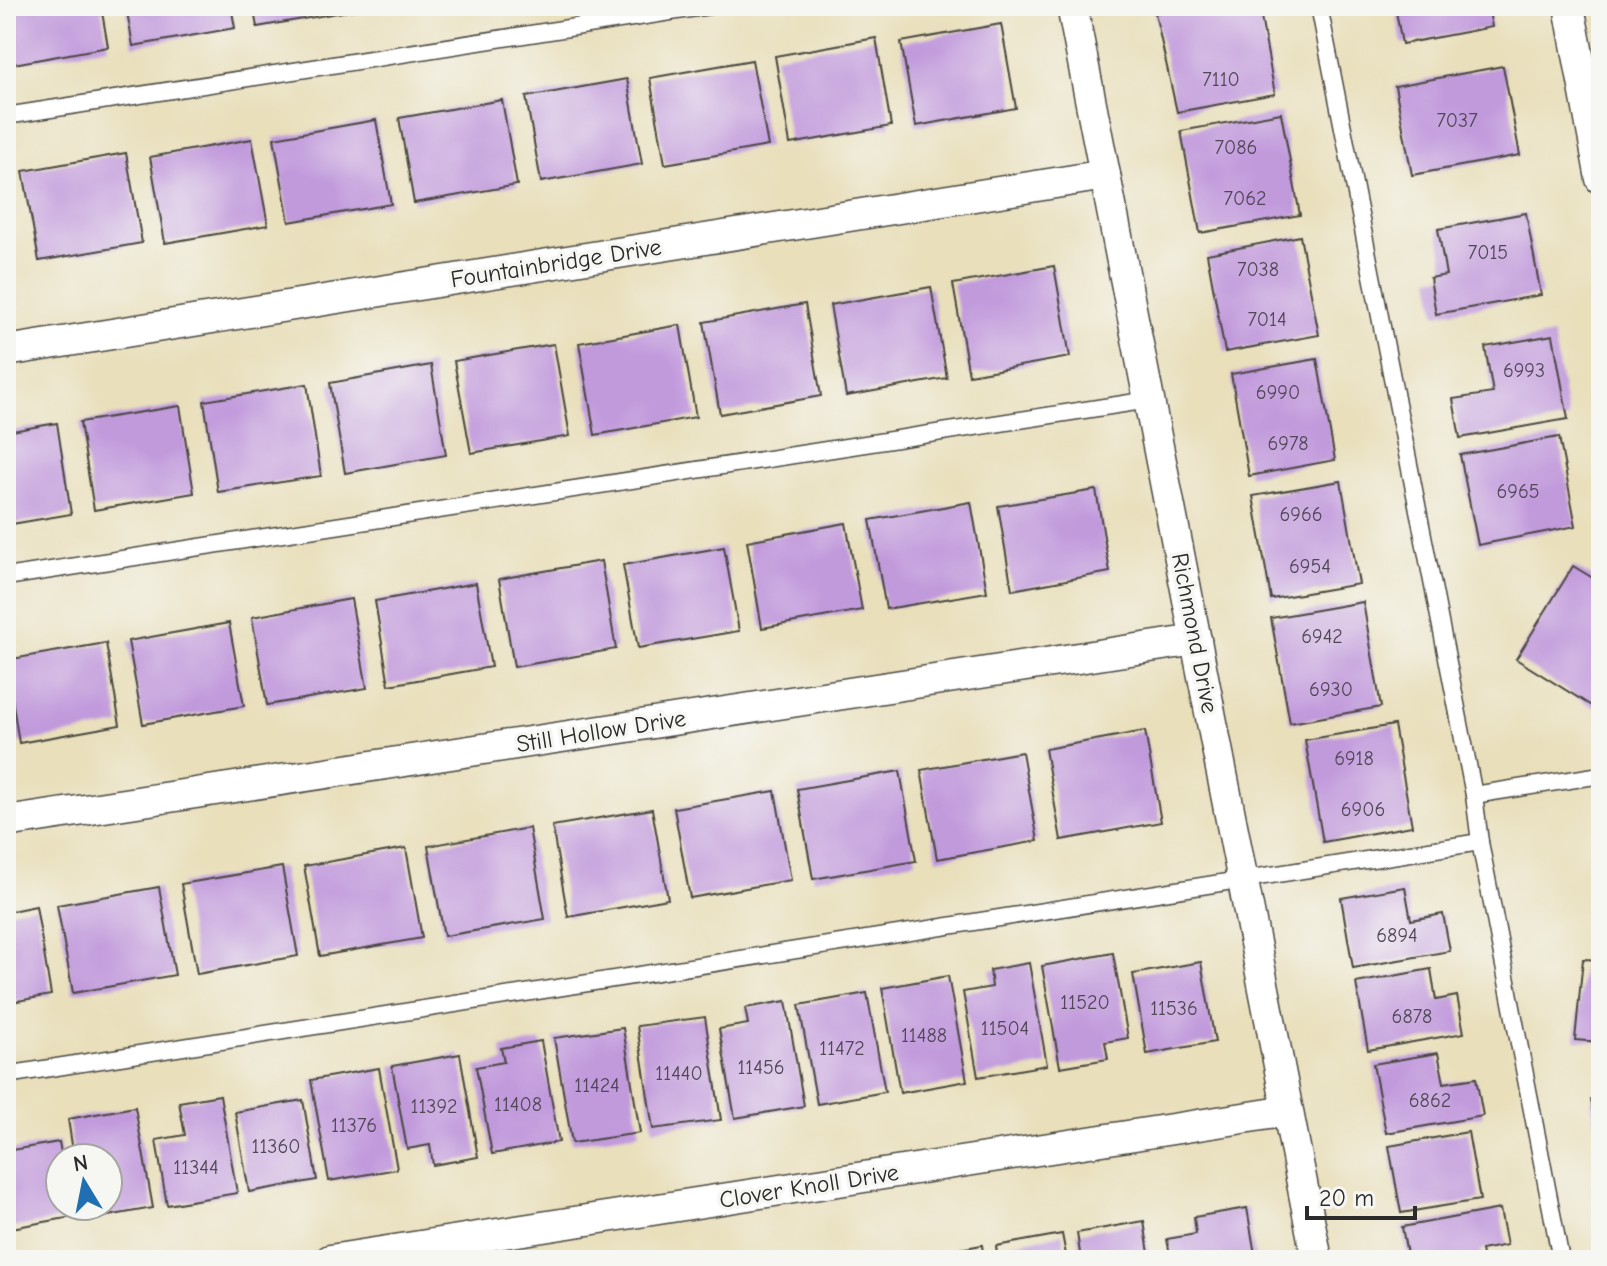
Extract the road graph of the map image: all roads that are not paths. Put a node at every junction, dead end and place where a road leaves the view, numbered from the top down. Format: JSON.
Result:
{"nodes":[{"id":1,"x":709,"y":6,"type":"edge"},
{"id":2,"x":1072,"y":6,"type":"edge"},
{"id":3,"x":1319,"y":6,"type":"edge"},
{"id":4,"x":1569,"y":6,"type":"edge"},
{"id":5,"x":1591,"y":74,"type":"edge"},
{"id":6,"x":6,"y":116,"type":"edge"},
{"id":7,"x":1105,"y":175,"type":"junction"},
{"id":8,"x":1601,"y":179,"type":"edge"},
{"id":9,"x":6,"y":351,"type":"edge"},
{"id":10,"x":1149,"y":400,"type":"junction"},
{"id":11,"x":6,"y":577,"type":"edge"},
{"id":12,"x":1196,"y":640,"type":"junction"},
{"id":13,"x":1601,"y":775,"type":"edge"},
{"id":14,"x":1474,"y":795,"type":"junction"},
{"id":15,"x":6,"y":822,"type":"edge"},
{"id":16,"x":1480,"y":842,"type":"junction"},
{"id":17,"x":1243,"y":880,"type":"junction"},
{"id":18,"x":6,"y":1075,"type":"edge"},
{"id":19,"x":1288,"y":1111,"type":"junction"},
{"id":20,"x":330,"y":1260,"type":"edge"},
{"id":21,"x":1317,"y":1260,"type":"edge"},
{"id":22,"x":1561,"y":1260,"type":"edge"}],
"edges":[{"from":1,"to":6,"type":"lane"},
{"from":2,"to":7,"type":"street","name":"Richmond Drive"},
{"from":3,"to":14,"type":"lane"},
{"from":4,"to":5,"type":"street"},
{"from":5,"to":8,"type":"street"},
{"from":7,"to":9,"type":"street","name":"Fountainbridge Drive"},
{"from":7,"to":10,"type":"street","name":"Richmond Drive"},
{"from":10,"to":11,"type":"lane"},
{"from":10,"to":12,"type":"street","name":"Richmond Drive"},
{"from":12,"to":15,"type":"street","name":"Still Hollow Drive"},
{"from":12,"to":17,"type":"street","name":"Richmond Drive"},
{"from":13,"to":14,"type":"lane"},
{"from":14,"to":16,"type":"lane"},
{"from":16,"to":17,"type":"lane"},
{"from":16,"to":22,"type":"lane"},
{"from":17,"to":18,"type":"lane"},
{"from":17,"to":19,"type":"street","name":"Richmond Drive"},
{"from":19,"to":20,"type":"street","name":"Clover Knoll Drive"},
{"from":19,"to":21,"type":"street","name":"Richmond Drive"}]}
